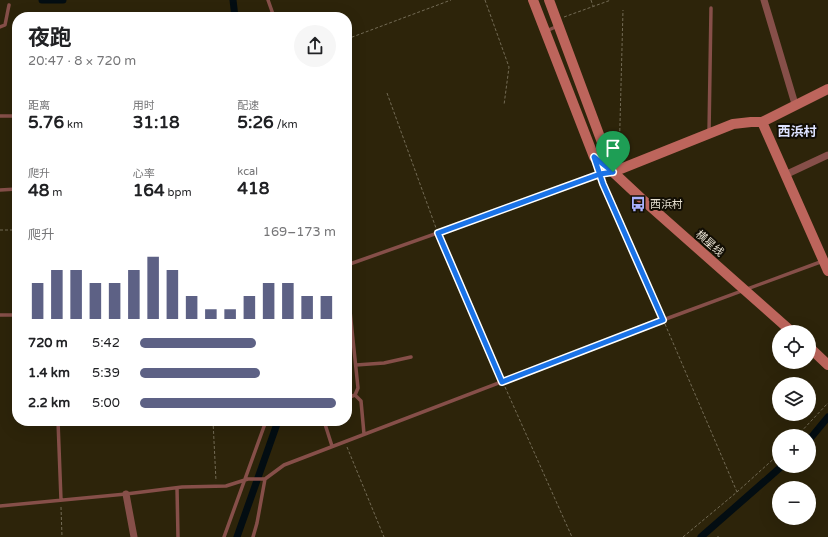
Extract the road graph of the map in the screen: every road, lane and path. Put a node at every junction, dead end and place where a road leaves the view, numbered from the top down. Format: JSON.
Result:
{"nodes":[{"id":1,"x":268,"y":0,"type":"edge"},
{"id":2,"x":451,"y":0,"type":"edge"},
{"id":3,"x":485,"y":0,"type":"edge"},
{"id":4,"x":533,"y":0,"type":"edge"},
{"id":5,"x":549,"y":0,"type":"edge"},
{"id":6,"x":591,"y":0,"type":"edge"},
{"id":7,"x":611,"y":0,"type":"edge"},
{"id":8,"x":764,"y":0,"type":"edge"},
{"id":9,"x":9,"y":5,"type":"dead end"},
{"id":10,"x":594,"y":6,"type":"junction"},
{"id":11,"x":711,"y":8,"type":"dead end"},
{"id":12,"x":623,"y":10,"type":"dead end"},
{"id":13,"x":272,"y":12,"type":"edge"},
{"id":14,"x":558,"y":23,"type":"junction"},
{"id":15,"x":0,"y":27,"type":"edge"},
{"id":16,"x":544,"y":31,"type":"junction"},
{"id":17,"x":352,"y":37,"type":"edge"},
{"id":18,"x":828,"y":89,"type":"edge"},
{"id":19,"x":388,"y":93,"type":"dead end"},
{"id":20,"x":795,"y":104,"type":"junction"},
{"id":21,"x":504,"y":105,"type":"dead end"},
{"id":22,"x":0,"y":116,"type":"edge"},
{"id":23,"x":12,"y":116,"type":"edge"},
{"id":24,"x":775,"y":116,"type":"junction"},
{"id":25,"x":762,"y":122,"type":"junction"},
{"id":26,"x":708,"y":135,"type":"junction"},
{"id":27,"x":768,"y":137,"type":"junction"},
{"id":28,"x":828,"y":155,"type":"edge"},
{"id":29,"x":594,"y":157,"type":"junction"},
{"id":30,"x":616,"y":170,"type":"junction"},
{"id":31,"x":600,"y":174,"type":"junction"},
{"id":32,"x":785,"y":174,"type":"junction"},
{"id":33,"x":12,"y":189,"type":"edge"},
{"id":34,"x":0,"y":190,"type":"edge"},
{"id":35,"x":0,"y":230,"type":"edge"},
{"id":36,"x":12,"y":230,"type":"edge"},
{"id":37,"x":438,"y":233,"type":"junction"},
{"id":38,"x":823,"y":261,"type":"junction"},
{"id":39,"x":352,"y":263,"type":"edge"},
{"id":40,"x":828,"y":271,"type":"edge"},
{"id":41,"x":746,"y":291,"type":"junction"},
{"id":42,"x":0,"y":315,"type":"edge"},
{"id":43,"x":12,"y":315,"type":"edge"},
{"id":44,"x":663,"y":320,"type":"junction"},
{"id":45,"x":784,"y":325,"type":"edge"},
{"id":46,"x":352,"y":334,"type":"edge"},
{"id":47,"x":816,"y":354,"type":"edge"},
{"id":48,"x":411,"y":357,"type":"dead end"},
{"id":49,"x":356,"y":365,"type":"junction"},
{"id":50,"x":828,"y":365,"type":"edge"},
{"id":51,"x":502,"y":382,"type":"junction"},
{"id":52,"x":355,"y":395,"type":"junction"},
{"id":53,"x":352,"y":396,"type":"edge"},
{"id":54,"x":828,"y":403,"type":"edge"},
{"id":55,"x":58,"y":426,"type":"edge"},
{"id":56,"x":212,"y":426,"type":"edge"},
{"id":57,"x":264,"y":426,"type":"edge"},
{"id":58,"x":326,"y":426,"type":"edge"},
{"id":59,"x":804,"y":429,"type":"edge"},
{"id":60,"x":364,"y":434,"type":"junction"},
{"id":61,"x":345,"y":442,"type":"junction"},
{"id":62,"x":332,"y":446,"type":"junction"},
{"id":63,"x":772,"y":460,"type":"edge"},
{"id":64,"x":265,"y":479,"type":"junction"},
{"id":65,"x":247,"y":480,"type":"junction"},
{"id":66,"x":216,"y":486,"type":"junction"},
{"id":67,"x":177,"y":488,"type":"junction"},
{"id":68,"x":737,"y":492,"type":"junction"},
{"id":69,"x":126,"y":494,"type":"junction"},
{"id":70,"x":60,"y":500,"type":"junction"},
{"id":71,"x":0,"y":506,"type":"edge"},
{"id":72,"x":62,"y":537,"type":"edge"},
{"id":73,"x":134,"y":537,"type":"edge"},
{"id":74,"x":178,"y":537,"type":"edge"},
{"id":75,"x":224,"y":537,"type":"edge"},
{"id":76,"x":253,"y":537,"type":"edge"},
{"id":77,"x":384,"y":537,"type":"edge"},
{"id":78,"x":572,"y":537,"type":"edge"},
{"id":79,"x":683,"y":537,"type":"edge"}],
"edges":[{"from":1,"to":13,"type":"lane"},
{"from":2,"to":17,"type":"path"},
{"from":3,"to":21,"type":"path"},
{"from":4,"to":16,"type":"street"},
{"from":5,"to":14,"type":"street","name":"横星线"},
{"from":6,"to":10,"type":"path"},
{"from":7,"to":10,"type":"path"},
{"from":8,"to":20,"type":"street"},
{"from":9,"to":15,"type":"lane"},
{"from":10,"to":14,"type":"path"},
{"from":11,"to":26,"type":"lane"},
{"from":12,"to":30,"type":"path"},
{"from":14,"to":16,"type":"lane"},
{"from":14,"to":30,"type":"street","name":"横星线"},
{"from":16,"to":29,"type":"street"},
{"from":18,"to":20,"type":"street"},
{"from":19,"to":37,"type":"path"},
{"from":20,"to":24,"type":"street"},
{"from":22,"to":23,"type":"lane"},
{"from":24,"to":25,"type":"street"},
{"from":24,"to":27,"type":"street"},
{"from":25,"to":26,"type":"street"},
{"from":25,"to":27,"type":"street"},
{"from":26,"to":30,"type":"street"},
{"from":27,"to":32,"type":"street"},
{"from":28,"to":32,"type":"street"},
{"from":29,"to":30,"type":"street","name":"横星线"},
{"from":29,"to":31,"type":"lane"},
{"from":30,"to":31,"type":"lane"},
{"from":30,"to":41,"type":"street","name":"横星线"},
{"from":31,"to":37,"type":"lane"},
{"from":31,"to":44,"type":"lane"},
{"from":32,"to":38,"type":"street"},
{"from":33,"to":34,"type":"lane"},
{"from":35,"to":36,"type":"path"},
{"from":37,"to":39,"type":"lane"},
{"from":37,"to":51,"type":"path"},
{"from":38,"to":40,"type":"street"},
{"from":38,"to":41,"type":"lane"},
{"from":41,"to":44,"type":"lane"},
{"from":41,"to":45,"type":"street","name":"横星线"},
{"from":42,"to":43,"type":"lane"},
{"from":44,"to":51,"type":"lane"},
{"from":44,"to":68,"type":"path"},
{"from":46,"to":49,"type":"lane"},
{"from":47,"to":50,"type":"street"},
{"from":48,"to":49,"type":"lane"},
{"from":49,"to":52,"type":"lane"},
{"from":51,"to":60,"type":"lane"},
{"from":51,"to":78,"type":"path"},
{"from":52,"to":53,"type":"lane"},
{"from":52,"to":60,"type":"lane"},
{"from":54,"to":59,"type":"path"},
{"from":55,"to":70,"type":"lane"},
{"from":56,"to":66,"type":"path"},
{"from":57,"to":65,"type":"lane"},
{"from":58,"to":62,"type":"lane"},
{"from":60,"to":61,"type":"lane"},
{"from":61,"to":62,"type":"lane"},
{"from":61,"to":77,"type":"path"},
{"from":62,"to":64,"type":"lane"},
{"from":63,"to":68,"type":"path"},
{"from":64,"to":65,"type":"lane"},
{"from":64,"to":76,"type":"lane"},
{"from":65,"to":66,"type":"lane"},
{"from":65,"to":75,"type":"lane"},
{"from":66,"to":67,"type":"lane"},
{"from":67,"to":69,"type":"lane"},
{"from":67,"to":74,"type":"lane"},
{"from":68,"to":79,"type":"path"},
{"from":69,"to":70,"type":"lane"},
{"from":69,"to":73,"type":"street"},
{"from":70,"to":71,"type":"lane"},
{"from":70,"to":72,"type":"path"}]}
